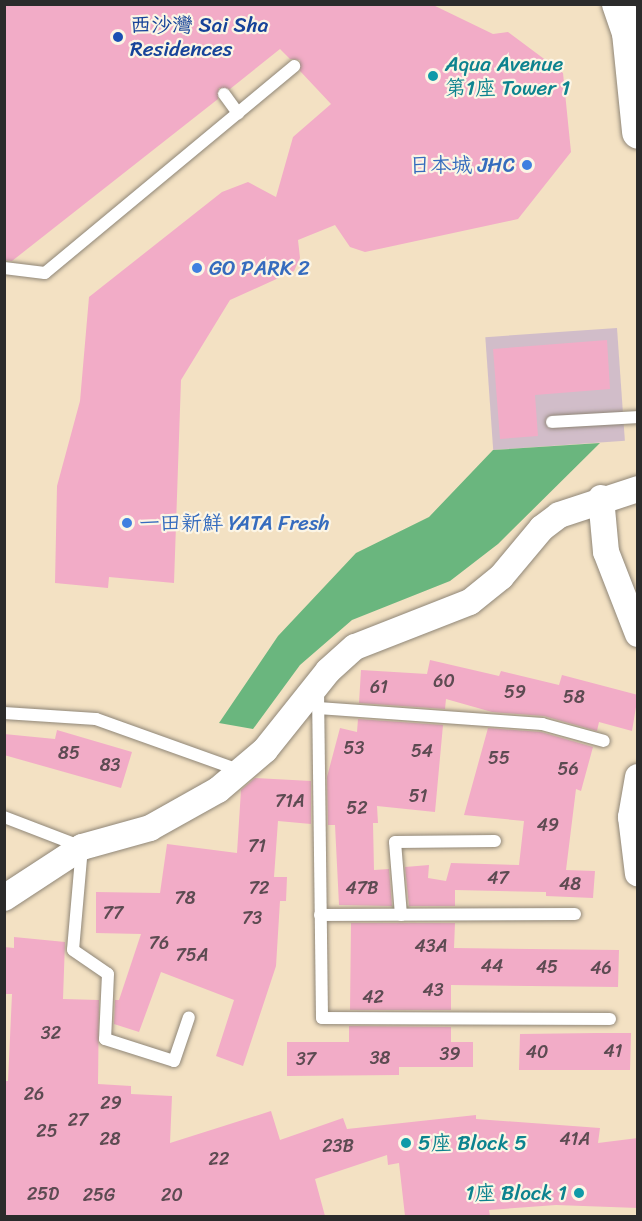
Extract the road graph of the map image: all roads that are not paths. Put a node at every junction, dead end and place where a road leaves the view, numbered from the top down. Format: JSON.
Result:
{"nodes":[{"id":1,"x":618,"y":4,"type":"edge"},
{"id":2,"x":633,"y":19,"type":"edge"},
{"id":3,"x":294,"y":66,"type":"dead end"},
{"id":4,"x":224,"y":94,"type":"dead end"},
{"id":5,"x":238,"y":113,"type":"junction"},
{"id":6,"x":638,"y":132,"type":"edge"},
{"id":7,"x":4,"y":268,"type":"edge"},
{"id":8,"x":638,"y":417,"type":"edge"},
{"id":9,"x":552,"y":422,"type":"dead end"},
{"id":10,"x":638,"y":489,"type":"edge"},
{"id":11,"x":601,"y":498,"type":"junction"},
{"id":12,"x":638,"y":634,"type":"edge"},
{"id":13,"x":318,"y":697,"type":"junction"},
{"id":14,"x":4,"y":714,"type":"edge"},
{"id":15,"x":604,"y":741,"type":"dead end"},
{"id":16,"x":242,"y":771,"type":"junction"},
{"id":17,"x":638,"y":777,"type":"edge"},
{"id":18,"x":4,"y":817,"type":"edge"},
{"id":19,"x":495,"y":841,"type":"dead end"},
{"id":20,"x":82,"y":847,"type":"junction"},
{"id":21,"x":638,"y":874,"type":"edge"},
{"id":22,"x":4,"y":898,"type":"edge"},
{"id":23,"x":575,"y":914,"type":"dead end"},
{"id":24,"x":320,"y":915,"type":"junction"},
{"id":25,"x":401,"y":915,"type":"junction"},
{"id":26,"x":189,"y":1017,"type":"dead end"},
{"id":27,"x":610,"y":1019,"type":"dead end"}],
"edges":[{"from":1,"to":2,"type":"street"},
{"from":2,"to":6,"type":"street"},
{"from":3,"to":5,"type":"lane"},
{"from":4,"to":5,"type":"lane"},
{"from":5,"to":7,"type":"lane"},
{"from":8,"to":9,"type":"lane"},
{"from":10,"to":11,"type":"street"},
{"from":11,"to":12,"type":"street"},
{"from":11,"to":13,"type":"street"},
{"from":13,"to":15,"type":"lane"},
{"from":13,"to":16,"type":"street"},
{"from":13,"to":24,"type":"lane"},
{"from":14,"to":16,"type":"lane"},
{"from":16,"to":20,"type":"street"},
{"from":17,"to":21,"type":"street"},
{"from":18,"to":20,"type":"lane"},
{"from":19,"to":25,"type":"lane"},
{"from":20,"to":22,"type":"street"},
{"from":20,"to":26,"type":"lane"},
{"from":23,"to":25,"type":"lane"},
{"from":24,"to":25,"type":"lane"},
{"from":24,"to":27,"type":"lane"}]}
